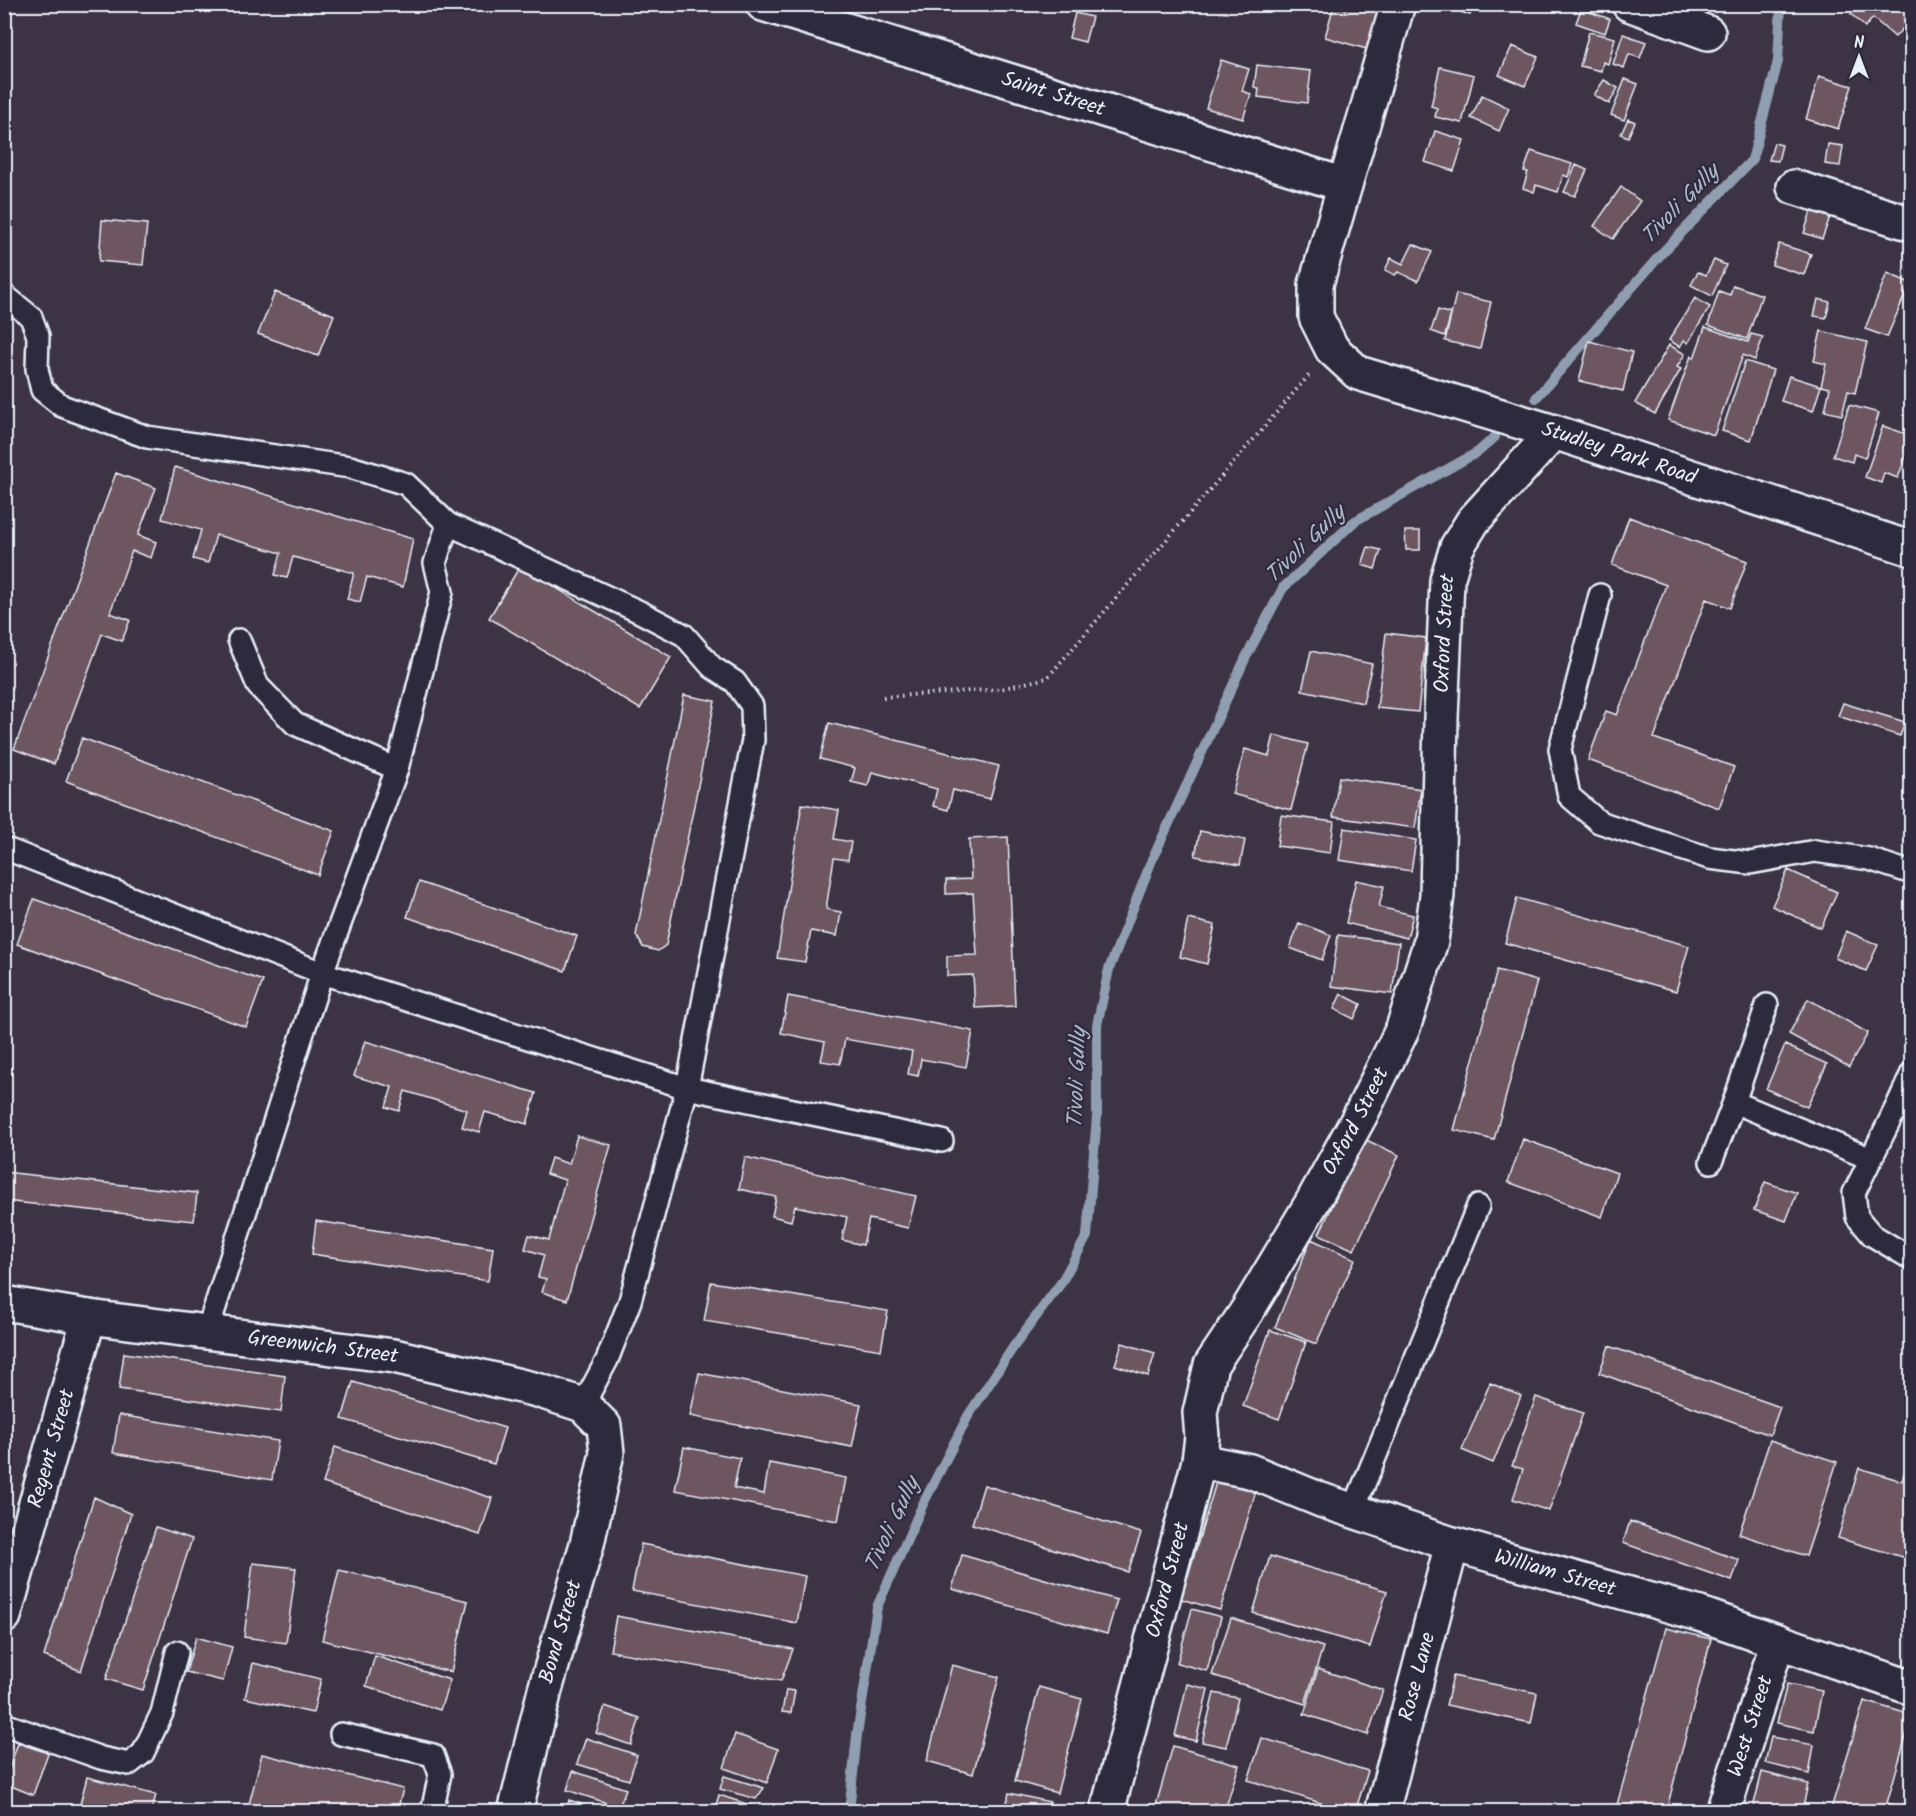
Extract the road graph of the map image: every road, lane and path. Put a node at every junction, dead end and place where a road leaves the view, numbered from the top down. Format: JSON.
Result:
{"nodes":[{"id":1,"x":764,"y":4,"type":"edge"},
{"id":2,"x":1398,"y":4,"type":"edge"},
{"id":3,"x":1629,"y":4,"type":"edge"},
{"id":4,"x":1708,"y":33,"type":"dead end"},
{"id":5,"x":1345,"y":185,"type":"junction"},
{"id":6,"x":1794,"y":187,"type":"dead end"},
{"id":7,"x":1911,"y":224,"type":"edge"},
{"id":8,"x":4,"y":295,"type":"edge"},
{"id":9,"x":1332,"y":349,"type":"junction"},
{"id":10,"x":1554,"y":432,"type":"junction"},
{"id":11,"x":448,"y":524,"type":"junction"},
{"id":12,"x":1911,"y":549,"type":"edge"},
{"id":13,"x":1600,"y":595,"type":"dead end"},
{"id":14,"x":239,"y":640,"type":"dead end"},
{"id":15,"x":884,"y":697,"type":"dead end"},
{"id":16,"x":397,"y":769,"type":"junction"},
{"id":17,"x":9,"y":849,"type":"dead end"},
{"id":18,"x":1911,"y":873,"type":"edge"},
{"id":19,"x":322,"y":972,"type":"junction"},
{"id":20,"x":1767,"y":1005,"type":"dead end"},
{"id":21,"x":1911,"y":1073,"type":"edge"},
{"id":22,"x":687,"y":1088,"type":"junction"},
{"id":23,"x":1734,"y":1102,"type":"junction"},
{"id":24,"x":1904,"y":1109,"type":"edge"},
{"id":25,"x":942,"y":1141,"type":"dead end"},
{"id":26,"x":1871,"y":1159,"type":"junction"},
{"id":27,"x":1711,"y":1162,"type":"dead end"},
{"id":28,"x":1478,"y":1206,"type":"dead end"},
{"id":29,"x":1911,"y":1259,"type":"edge"},
{"id":30,"x":4,"y":1303,"type":"edge"},
{"id":31,"x":89,"y":1317,"type":"junction"},
{"id":32,"x":207,"y":1332,"type":"junction"},
{"id":33,"x":583,"y":1405,"type":"junction"},
{"id":34,"x":608,"y":1453,"type":"joint"},
{"id":35,"x":1199,"y":1461,"type":"junction"},
{"id":36,"x":1353,"y":1511,"type":"junction"},
{"id":37,"x":1452,"y":1544,"type":"junction"},
{"id":38,"x":4,"y":1616,"type":"edge"},
{"id":39,"x":1778,"y":1641,"type":"junction"},
{"id":40,"x":177,"y":1652,"type":"dead end"},
{"id":41,"x":1911,"y":1688,"type":"edge"},
{"id":42,"x":4,"y":1724,"type":"edge"},
{"id":43,"x":341,"y":1734,"type":"dead end"},
{"id":44,"x":432,"y":1812,"type":"edge"},
{"id":45,"x":515,"y":1812,"type":"edge"},
{"id":46,"x":1107,"y":1812,"type":"edge"},
{"id":47,"x":1382,"y":1812,"type":"edge"},
{"id":48,"x":1723,"y":1812,"type":"edge"}],
"edges":[{"from":1,"to":5,"type":"street","name":"Saint Street"},
{"from":2,"to":5,"type":"street"},
{"from":3,"to":4,"type":"street"},
{"from":5,"to":9,"type":"street"},
{"from":6,"to":7,"type":"street"},
{"from":8,"to":11,"type":"lane"},
{"from":9,"to":10,"type":"street","name":"Studley Park Road"},
{"from":9,"to":15,"type":"path"},
{"from":10,"to":12,"type":"street","name":"Studley Park Road"},
{"from":10,"to":35,"type":"street","name":"Oxford Street"},
{"from":11,"to":16,"type":"lane"},
{"from":11,"to":22,"type":"lane"},
{"from":13,"to":18,"type":"lane"},
{"from":14,"to":16,"type":"lane"},
{"from":16,"to":19,"type":"lane"},
{"from":17,"to":19,"type":"lane"},
{"from":19,"to":22,"type":"lane"},
{"from":19,"to":32,"type":"lane"},
{"from":20,"to":23,"type":"lane"},
{"from":21,"to":24,"type":"lane"},
{"from":22,"to":25,"type":"lane"},
{"from":22,"to":33,"type":"lane"},
{"from":23,"to":26,"type":"lane"},
{"from":23,"to":27,"type":"lane"},
{"from":24,"to":26,"type":"lane"},
{"from":26,"to":29,"type":"lane"},
{"from":28,"to":36,"type":"lane"},
{"from":30,"to":31,"type":"street","name":"Greenwich Street"},
{"from":31,"to":32,"type":"street","name":"Greenwich Street"},
{"from":31,"to":38,"type":"street","name":"Regent Street"},
{"from":32,"to":33,"type":"street","name":"Greenwich Street"},
{"from":33,"to":34,"type":"street","name":"Greenwich Street"},
{"from":34,"to":45,"type":"street","name":"Bond Street"},
{"from":35,"to":36,"type":"street","name":"William Street"},
{"from":35,"to":46,"type":"street","name":"Oxford Street"},
{"from":36,"to":37,"type":"street","name":"William Street"},
{"from":37,"to":39,"type":"street","name":"William Street"},
{"from":37,"to":47,"type":"street","name":"Rose Lane"},
{"from":39,"to":41,"type":"street","name":"William Street"},
{"from":39,"to":48,"type":"street","name":"West Street"},
{"from":40,"to":42,"type":"lane"},
{"from":43,"to":44,"type":"lane"}]}
